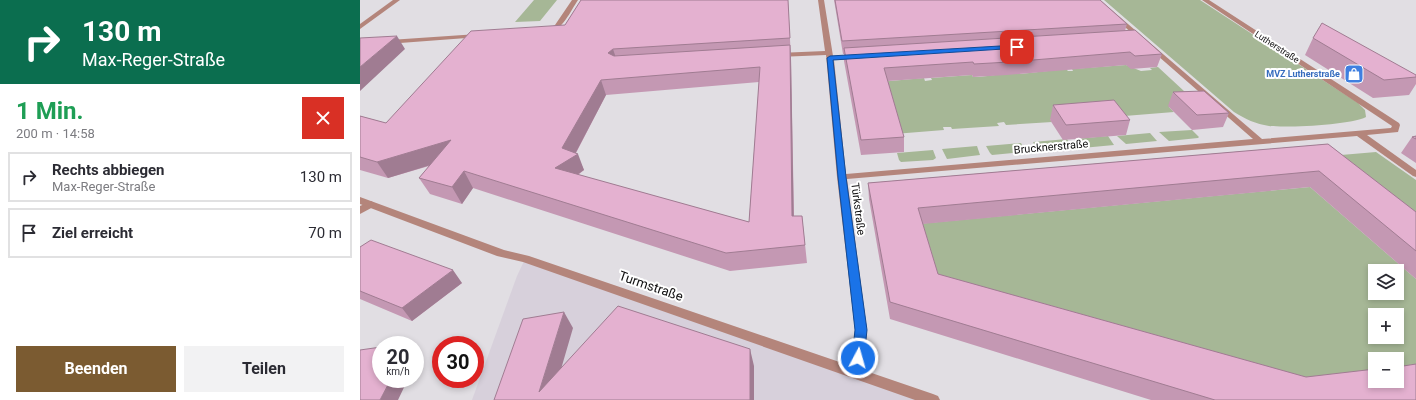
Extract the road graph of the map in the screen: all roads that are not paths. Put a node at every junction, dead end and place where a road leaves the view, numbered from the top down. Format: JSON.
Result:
{"nodes":[{"id":1,"x":397,"y":0,"type":"edge"},
{"id":2,"x":575,"y":0,"type":"edge"},
{"id":3,"x":821,"y":0,"type":"edge"},
{"id":4,"x":1097,"y":0,"type":"edge"},
{"id":5,"x":1205,"y":0,"type":"edge"},
{"id":6,"x":360,"y":27,"type":"edge"},
{"id":7,"x":540,"y":32,"type":"edge"},
{"id":8,"x":487,"y":36,"type":"edge"},
{"id":9,"x":360,"y":44,"type":"edge"},
{"id":10,"x":774,"y":56,"type":"edge"},
{"id":11,"x":830,"y":56,"type":"junction"},
{"id":12,"x":869,"y":56,"type":"edge"},
{"id":13,"x":1359,"y":133,"type":"junction"},
{"id":14,"x":1308,"y":138,"type":"junction"},
{"id":15,"x":1261,"y":142,"type":"junction"},
{"id":16,"x":1320,"y":147,"type":"edge"},
{"id":17,"x":1416,"y":174,"type":"edge"},
{"id":18,"x":842,"y":177,"type":"junction"},
{"id":19,"x":366,"y":202,"type":"edge"},
{"id":20,"x":360,"y":211,"type":"edge"},
{"id":21,"x":857,"y":372,"type":"junction"},
{"id":22,"x":933,"y":400,"type":"edge"}],
"edges":[{"from":1,"to":6,"type":"street"},
{"from":2,"to":7,"type":"street"},
{"from":3,"to":11,"type":"street","name":"Türkstraße"},
{"from":4,"to":15,"type":"street"},
{"from":5,"to":13,"type":"street","name":"Lutherstraße"},
{"from":8,"to":9,"type":"street"},
{"from":10,"to":11,"type":"street"},
{"from":11,"to":12,"type":"street"},
{"from":11,"to":18,"type":"street","name":"Türkstraße"},
{"from":13,"to":14,"type":"street","name":"Lutherstraße"},
{"from":13,"to":17,"type":"street"},
{"from":14,"to":15,"type":"street","name":"Lutherstraße"},
{"from":14,"to":16,"type":"street"},
{"from":15,"to":18,"type":"street","name":"Brucknerstraße"},
{"from":18,"to":21,"type":"street","name":"Türkstraße"},
{"from":19,"to":20,"type":"street"},
{"from":19,"to":21,"type":"street","name":"Turmstraße"},
{"from":21,"to":22,"type":"street","name":"Turmstraße"}]}
